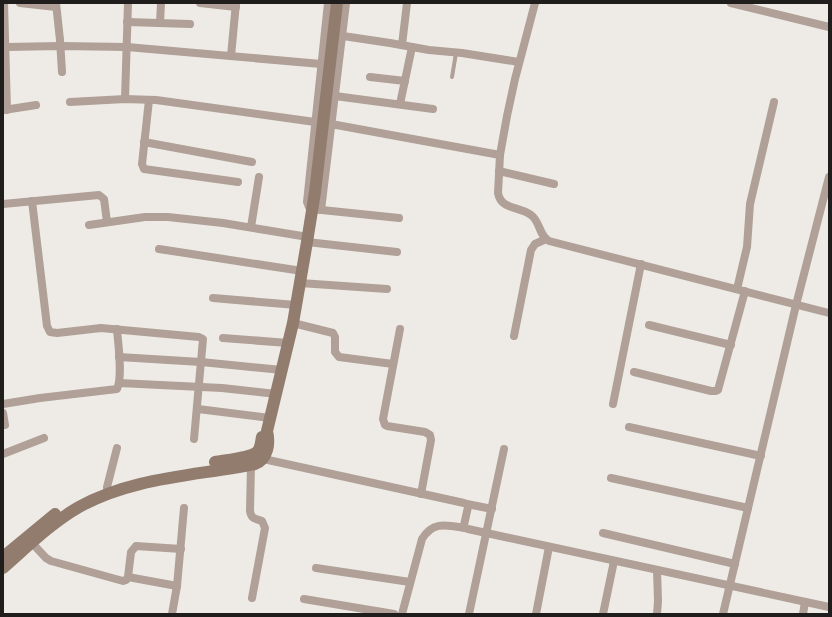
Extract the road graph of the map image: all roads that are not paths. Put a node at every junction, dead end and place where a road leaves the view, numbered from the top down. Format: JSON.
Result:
{"nodes":[{"id":1,"x":4,"y":3,"type":"edge"},
{"id":2,"x":20,"y":3,"type":"edge"},
{"id":3,"x":128,"y":3,"type":"edge"},
{"id":4,"x":161,"y":3,"type":"edge"},
{"id":5,"x":200,"y":3,"type":"edge"},
{"id":6,"x":328,"y":3,"type":"edge"},
{"id":7,"x":338,"y":3,"type":"edge"},
{"id":8,"x":346,"y":3,"type":"edge"},
{"id":9,"x":407,"y":3,"type":"edge"},
{"id":10,"x":535,"y":3,"type":"edge"},
{"id":11,"x":731,"y":3,"type":"edge"},
{"id":12,"x":56,"y":5,"type":"edge"},
{"id":13,"x":236,"y":5,"type":"edge"},
{"id":14,"x":128,"y":22,"type":"junction"},
{"id":15,"x":160,"y":23,"type":"junction"},
{"id":16,"x":190,"y":24,"type":"dead end"},
{"id":17,"x":829,"y":27,"type":"edge"},
{"id":18,"x":342,"y":36,"type":"junction"},
{"id":19,"x":402,"y":45,"type":"junction"},
{"id":20,"x":60,"y":46,"type":"junction"},
{"id":21,"x":6,"y":47,"type":"junction"},
{"id":22,"x":127,"y":47,"type":"junction"},
{"id":23,"x":412,"y":47,"type":"junction"},
{"id":24,"x":456,"y":53,"type":"junction"},
{"id":25,"x":231,"y":56,"type":"junction"},
{"id":26,"x":519,"y":62,"type":"junction"},
{"id":27,"x":321,"y":64,"type":"junction"},
{"id":28,"x":62,"y":72,"type":"dead end"},
{"id":29,"x":370,"y":77,"type":"dead end"},
{"id":30,"x":452,"y":77,"type":"dead end"},
{"id":31,"x":405,"y":81,"type":"junction"},
{"id":32,"x":335,"y":96,"type":"junction"},
{"id":33,"x":125,"y":99,"type":"junction"},
{"id":34,"x":149,"y":100,"type":"junction"},
{"id":35,"x":70,"y":102,"type":"dead end"},
{"id":36,"x":774,"y":102,"type":"dead end"},
{"id":37,"x":400,"y":104,"type":"junction"},
{"id":38,"x":36,"y":105,"type":"dead end"},
{"id":39,"x":433,"y":109,"type":"dead end"},
{"id":40,"x":5,"y":110,"type":"edge"},
{"id":41,"x":315,"y":122,"type":"junction"},
{"id":42,"x":331,"y":124,"type":"junction"},
{"id":43,"x":144,"y":142,"type":"junction"},
{"id":44,"x":500,"y":155,"type":"junction"},
{"id":45,"x":252,"y":162,"type":"dead end"},
{"id":46,"x":499,"y":171,"type":"junction"},
{"id":47,"x":259,"y":177,"type":"dead end"},
{"id":48,"x":829,"y":177,"type":"edge"},
{"id":49,"x":238,"y":182,"type":"dead end"},
{"id":50,"x":554,"y":184,"type":"dead end"},
{"id":51,"x":828,"y":187,"type":"edge"},
{"id":52,"x":32,"y":201,"type":"junction"},
{"id":53,"x":3,"y":204,"type":"edge"},
{"id":54,"x":317,"y":210,"type":"junction"},
{"id":55,"x":399,"y":218,"type":"dead end"},
{"id":56,"x":108,"y":222,"type":"junction"},
{"id":57,"x":89,"y":225,"type":"dead end"},
{"id":58,"x":251,"y":227,"type":"junction"},
{"id":59,"x":546,"y":239,"type":"junction"},
{"id":60,"x":307,"y":240,"type":"junction"},
{"id":61,"x":159,"y":249,"type":"dead end"},
{"id":62,"x":397,"y":252,"type":"dead end"},
{"id":63,"x":641,"y":264,"type":"junction"},
{"id":64,"x":302,"y":270,"type":"junction"},
{"id":65,"x":300,"y":283,"type":"junction"},
{"id":66,"x":387,"y":289,"type":"dead end"},
{"id":67,"x":737,"y":289,"type":"junction"},
{"id":68,"x":745,"y":291,"type":"junction"},
{"id":69,"x":213,"y":298,"type":"dead end"},
{"id":70,"x":296,"y":305,"type":"junction"},
{"id":71,"x":796,"y":305,"type":"junction"},
{"id":72,"x":829,"y":313,"type":"edge"},
{"id":73,"x":293,"y":324,"type":"junction"},
{"id":74,"x":649,"y":325,"type":"dead end"},
{"id":75,"x":117,"y":329,"type":"junction"},
{"id":76,"x":400,"y":329,"type":"dead end"},
{"id":77,"x":514,"y":336,"type":"dead end"},
{"id":78,"x":222,"y":338,"type":"dead end"},
{"id":79,"x":288,"y":344,"type":"junction"},
{"id":80,"x":731,"y":346,"type":"junction"},
{"id":81,"x":119,"y":357,"type":"junction"},
{"id":82,"x":201,"y":362,"type":"junction"},
{"id":83,"x":393,"y":364,"type":"junction"},
{"id":84,"x":282,"y":370,"type":"junction"},
{"id":85,"x":634,"y":372,"type":"dead end"},
{"id":86,"x":119,"y":382,"type":"junction"},
{"id":87,"x":199,"y":387,"type":"junction"},
{"id":88,"x":276,"y":394,"type":"junction"},
{"id":89,"x":3,"y":404,"type":"edge"},
{"id":90,"x":613,"y":404,"type":"dead end"},
{"id":91,"x":198,"y":409,"type":"junction"},
{"id":92,"x":3,"y":413,"type":"edge"},
{"id":93,"x":270,"y":418,"type":"junction"},
{"id":94,"x":5,"y":425,"type":"dead end"},
{"id":95,"x":629,"y":427,"type":"dead end"},
{"id":96,"x":44,"y":438,"type":"dead end"},
{"id":97,"x":194,"y":439,"type":"dead end"},
{"id":98,"x":117,"y":448,"type":"dead end"},
{"id":99,"x":504,"y":449,"type":"dead end"},
{"id":100,"x":3,"y":454,"type":"edge"},
{"id":101,"x":761,"y":456,"type":"junction"},
{"id":102,"x":255,"y":460,"type":"junction"},
{"id":103,"x":611,"y":478,"type":"dead end"},
{"id":104,"x":107,"y":486,"type":"junction"},
{"id":105,"x":421,"y":494,"type":"junction"},
{"id":106,"x":467,"y":504,"type":"junction"},
{"id":107,"x":184,"y":508,"type":"dead end"},
{"id":108,"x":748,"y":508,"type":"junction"},
{"id":109,"x":492,"y":509,"type":"junction"},
{"id":110,"x":465,"y":521,"type":"junction"},
{"id":111,"x":489,"y":526,"type":"junction"},
{"id":112,"x":603,"y":534,"type":"dead end"},
{"id":113,"x":32,"y":543,"type":"junction"},
{"id":114,"x":549,"y":547,"type":"junction"},
{"id":115,"x":181,"y":549,"type":"junction"},
{"id":116,"x":3,"y":557,"type":"edge"},
{"id":117,"x":614,"y":561,"type":"junction"},
{"id":118,"x":735,"y":564,"type":"junction"},
{"id":119,"x":3,"y":568,"type":"edge"},
{"id":120,"x":316,"y":568,"type":"dead end"},
{"id":121,"x":657,"y":570,"type":"junction"},
{"id":122,"x":128,"y":577,"type":"junction"},
{"id":123,"x":410,"y":582,"type":"junction"},
{"id":124,"x":177,"y":586,"type":"junction"},
{"id":125,"x":730,"y":586,"type":"junction"},
{"id":126,"x":252,"y":598,"type":"dead end"},
{"id":127,"x":304,"y":599,"type":"dead end"},
{"id":128,"x":805,"y":602,"type":"junction"},
{"id":129,"x":829,"y":607,"type":"edge"},
{"id":130,"x":172,"y":614,"type":"edge"},
{"id":131,"x":394,"y":614,"type":"edge"},
{"id":132,"x":402,"y":614,"type":"edge"},
{"id":133,"x":469,"y":614,"type":"edge"},
{"id":134,"x":536,"y":614,"type":"edge"},
{"id":135,"x":602,"y":614,"type":"edge"},
{"id":136,"x":657,"y":614,"type":"edge"},
{"id":137,"x":723,"y":614,"type":"edge"},
{"id":138,"x":803,"y":614,"type":"edge"}],
"edges":[{"from":1,"to":21,"type":"street"},
{"from":2,"to":12,"type":"street"},
{"from":3,"to":14,"type":"street"},
{"from":4,"to":15,"type":"street"},
{"from":5,"to":13,"type":"street"},
{"from":6,"to":27,"type":"street"},
{"from":7,"to":54,"type":"street"},
{"from":8,"to":18,"type":"street"},
{"from":9,"to":19,"type":"street"},
{"from":10,"to":26,"type":"street"},
{"from":11,"to":17,"type":"street"},
{"from":12,"to":20,"type":"street"},
{"from":13,"to":25,"type":"street"},
{"from":14,"to":15,"type":"street"},
{"from":14,"to":22,"type":"street"},
{"from":15,"to":16,"type":"street"},
{"from":18,"to":19,"type":"street"},
{"from":18,"to":32,"type":"street"},
{"from":19,"to":23,"type":"street"},
{"from":20,"to":21,"type":"street"},
{"from":20,"to":22,"type":"street"},
{"from":20,"to":28,"type":"street"},
{"from":21,"to":40,"type":"street"},
{"from":22,"to":25,"type":"street"},
{"from":22,"to":33,"type":"street"},
{"from":23,"to":24,"type":"street"},
{"from":23,"to":31,"type":"street"},
{"from":24,"to":26,"type":"street"},
{"from":24,"to":30,"type":"lane"},
{"from":25,"to":27,"type":"street"},
{"from":26,"to":44,"type":"street"},
{"from":27,"to":41,"type":"street"},
{"from":29,"to":31,"type":"street"},
{"from":31,"to":37,"type":"street"},
{"from":32,"to":37,"type":"street"},
{"from":32,"to":42,"type":"street"},
{"from":33,"to":34,"type":"street"},
{"from":33,"to":35,"type":"street"},
{"from":34,"to":41,"type":"street"},
{"from":34,"to":43,"type":"street"},
{"from":36,"to":67,"type":"street"},
{"from":37,"to":39,"type":"street"},
{"from":38,"to":40,"type":"street"},
{"from":41,"to":54,"type":"street"},
{"from":42,"to":44,"type":"street"},
{"from":42,"to":54,"type":"street"},
{"from":43,"to":45,"type":"street"},
{"from":43,"to":49,"type":"street"},
{"from":44,"to":46,"type":"street"},
{"from":46,"to":50,"type":"street"},
{"from":46,"to":59,"type":"street"},
{"from":47,"to":58,"type":"street"},
{"from":48,"to":51,"type":"street"},
{"from":51,"to":71,"type":"street"},
{"from":52,"to":53,"type":"street"},
{"from":52,"to":56,"type":"street"},
{"from":52,"to":75,"type":"street"},
{"from":54,"to":55,"type":"street"},
{"from":54,"to":60,"type":"street"},
{"from":56,"to":57,"type":"street"},
{"from":56,"to":58,"type":"street"},
{"from":58,"to":60,"type":"street"},
{"from":59,"to":63,"type":"street"},
{"from":59,"to":77,"type":"street"},
{"from":60,"to":62,"type":"street"},
{"from":60,"to":64,"type":"street"},
{"from":61,"to":64,"type":"street"},
{"from":63,"to":67,"type":"street"},
{"from":63,"to":90,"type":"street"},
{"from":64,"to":65,"type":"street"},
{"from":65,"to":66,"type":"street"},
{"from":65,"to":70,"type":"street"},
{"from":67,"to":68,"type":"street"},
{"from":68,"to":71,"type":"street"},
{"from":68,"to":80,"type":"street"},
{"from":69,"to":70,"type":"street"},
{"from":70,"to":73,"type":"street"},
{"from":71,"to":72,"type":"street"},
{"from":71,"to":101,"type":"street"},
{"from":73,"to":79,"type":"street"},
{"from":73,"to":83,"type":"street"},
{"from":74,"to":80,"type":"street"},
{"from":75,"to":81,"type":"street"},
{"from":75,"to":82,"type":"street"},
{"from":76,"to":83,"type":"street"},
{"from":78,"to":79,"type":"street"},
{"from":79,"to":84,"type":"street"},
{"from":80,"to":85,"type":"street"},
{"from":81,"to":82,"type":"street"},
{"from":81,"to":86,"type":"street"},
{"from":82,"to":84,"type":"street"},
{"from":82,"to":87,"type":"street"},
{"from":83,"to":105,"type":"street"},
{"from":84,"to":88,"type":"street"},
{"from":86,"to":87,"type":"street"},
{"from":86,"to":89,"type":"street"},
{"from":87,"to":88,"type":"street"},
{"from":87,"to":91,"type":"street"},
{"from":88,"to":93,"type":"street"},
{"from":91,"to":93,"type":"street"},
{"from":91,"to":97,"type":"street"},
{"from":92,"to":94,"type":"street"},
{"from":93,"to":102,"type":"street"},
{"from":95,"to":101,"type":"street"},
{"from":96,"to":100,"type":"street"},
{"from":98,"to":104,"type":"street"},
{"from":99,"to":109,"type":"street"},
{"from":101,"to":108,"type":"street"},
{"from":102,"to":104,"type":"street"},
{"from":102,"to":105,"type":"street"},
{"from":102,"to":113,"type":"street"},
{"from":102,"to":126,"type":"street"},
{"from":103,"to":108,"type":"street"},
{"from":104,"to":116,"type":"street"},
{"from":105,"to":106,"type":"street"},
{"from":106,"to":109,"type":"street"},
{"from":106,"to":110,"type":"street"},
{"from":107,"to":115,"type":"street"},
{"from":108,"to":118,"type":"street"},
{"from":109,"to":111,"type":"street"},
{"from":110,"to":111,"type":"street"},
{"from":110,"to":123,"type":"street"},
{"from":111,"to":114,"type":"street"},
{"from":111,"to":133,"type":"street"},
{"from":112,"to":118,"type":"street"},
{"from":113,"to":119,"type":"street"},
{"from":113,"to":122,"type":"street"},
{"from":114,"to":117,"type":"street"},
{"from":114,"to":134,"type":"street"},
{"from":115,"to":122,"type":"street"},
{"from":115,"to":124,"type":"street"},
{"from":117,"to":121,"type":"street"},
{"from":117,"to":135,"type":"street"},
{"from":118,"to":125,"type":"street"},
{"from":120,"to":123,"type":"street"},
{"from":121,"to":125,"type":"street"},
{"from":121,"to":136,"type":"street"},
{"from":122,"to":124,"type":"street"},
{"from":123,"to":132,"type":"street"},
{"from":124,"to":130,"type":"street"},
{"from":125,"to":128,"type":"street"},
{"from":125,"to":137,"type":"street"},
{"from":127,"to":131,"type":"street"},
{"from":128,"to":129,"type":"street"},
{"from":128,"to":138,"type":"street"}]}
